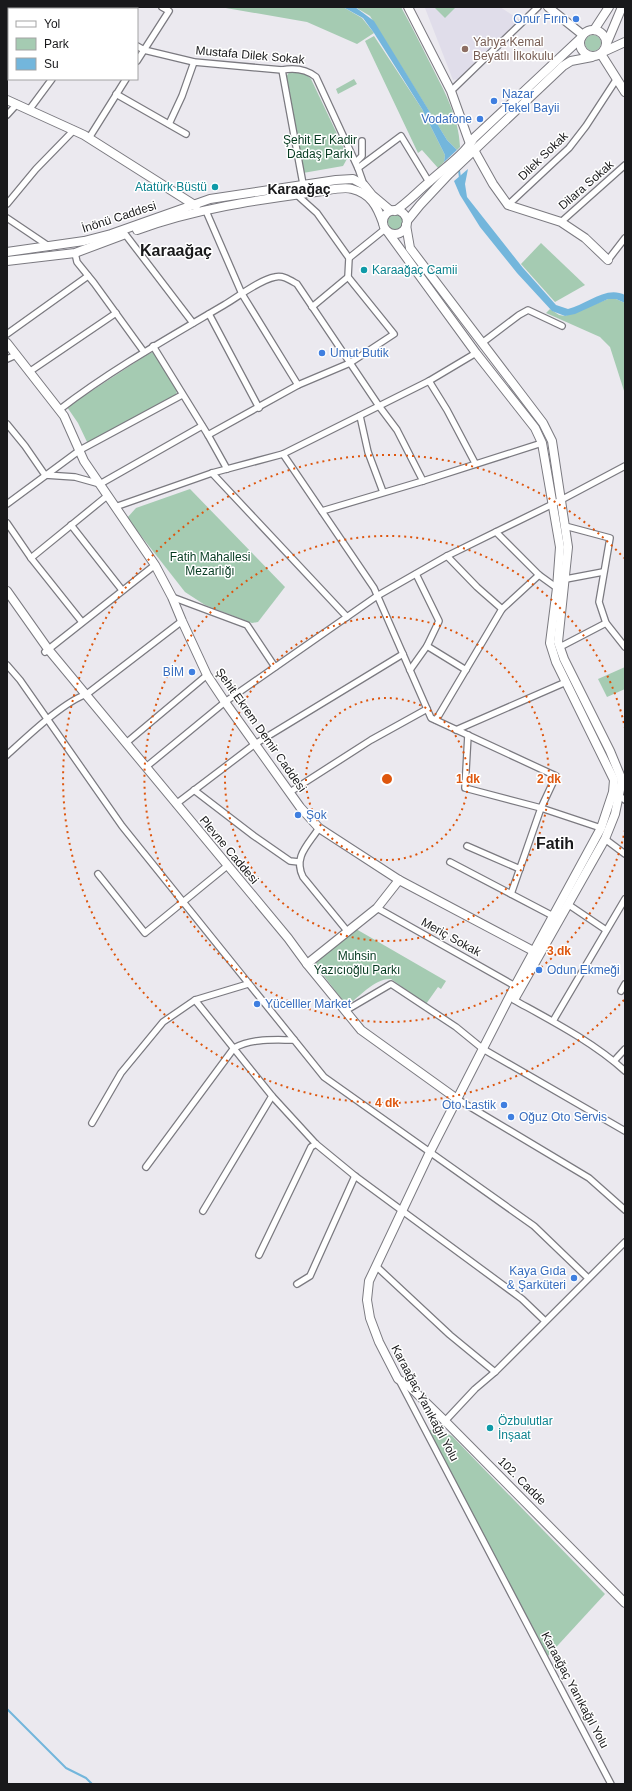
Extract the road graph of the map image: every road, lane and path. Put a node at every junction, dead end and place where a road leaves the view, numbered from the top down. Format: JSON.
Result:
{"nodes":[{"id":1,"x":162,"y":7,"type":"edge"},
{"id":2,"x":408,"y":7,"type":"edge"},
{"id":3,"x":538,"y":7,"type":"edge"},
{"id":4,"x":548,"y":7,"type":"edge"},
{"id":5,"x":609,"y":7,"type":"edge"},
{"id":6,"x":622,"y":7,"type":"edge"},
{"id":7,"x":594,"y":30,"type":"junction"},
{"id":8,"x":582,"y":37,"type":"junction"},
{"id":9,"x":625,"y":42,"type":"edge"},
{"id":10,"x":138,"y":47,"type":"edge"},
{"id":11,"x":144,"y":50,"type":"junction"},
{"id":12,"x":603,"y":51,"type":"junction"},
{"id":13,"x":592,"y":56,"type":"junction"},
{"id":14,"x":138,"y":59,"type":"edge"},
{"id":15,"x":194,"y":62,"type":"junction"},
{"id":16,"x":282,"y":70,"type":"junction"},
{"id":17,"x":51,"y":80,"type":"edge"},
{"id":18,"x":125,"y":80,"type":"edge"},
{"id":19,"x":616,"y":80,"type":"junction"},
{"id":20,"x":451,"y":91,"type":"junction"},
{"id":21,"x":625,"y":92,"type":"edge"},
{"id":22,"x":116,"y":94,"type":"junction"},
{"id":23,"x":7,"y":100,"type":"edge"},
{"id":24,"x":18,"y":104,"type":"junction"},
{"id":25,"x":29,"y":110,"type":"junction"},
{"id":26,"x":7,"y":115,"type":"edge"},
{"id":27,"x":169,"y":124,"type":"junction"},
{"id":28,"x":74,"y":130,"type":"junction"},
{"id":29,"x":186,"y":134,"type":"dead end"},
{"id":30,"x":89,"y":138,"type":"junction"},
{"id":31,"x":362,"y":141,"type":"dead end"},
{"id":32,"x":472,"y":147,"type":"junction"},
{"id":33,"x":357,"y":165,"type":"junction"},
{"id":34,"x":625,"y":165,"type":"edge"},
{"id":35,"x":447,"y":171,"type":"junction"},
{"id":36,"x":429,"y":182,"type":"junction"},
{"id":37,"x":303,"y":184,"type":"junction"},
{"id":38,"x":364,"y":185,"type":"junction"},
{"id":39,"x":297,"y":195,"type":"junction"},
{"id":40,"x":7,"y":204,"type":"edge"},
{"id":41,"x":194,"y":204,"type":"junction"},
{"id":42,"x":508,"y":205,"type":"junction"},
{"id":43,"x":206,"y":211,"type":"junction"},
{"id":44,"x":393,"y":211,"type":"junction"},
{"id":45,"x":7,"y":218,"type":"edge"},
{"id":46,"x":561,"y":222,"type":"junction"},
{"id":47,"x":407,"y":224,"type":"junction"},
{"id":48,"x":385,"y":228,"type":"junction"},
{"id":49,"x":125,"y":234,"type":"junction"},
{"id":50,"x":625,"y":238,"type":"edge"},
{"id":51,"x":50,"y":247,"type":"junction"},
{"id":52,"x":7,"y":252,"type":"edge"},
{"id":53,"x":75,"y":252,"type":"junction"},
{"id":54,"x":349,"y":258,"type":"junction"},
{"id":55,"x":608,"y":260,"type":"joint"},
{"id":56,"x":7,"y":261,"type":"edge"},
{"id":57,"x":88,"y":276,"type":"junction"},
{"id":58,"x":348,"y":277,"type":"junction"},
{"id":59,"x":242,"y":294,"type":"junction"},
{"id":60,"x":312,"y":307,"type":"junction"},
{"id":61,"x":116,"y":314,"type":"junction"},
{"id":62,"x":209,"y":314,"type":"junction"},
{"id":63,"x":193,"y":323,"type":"junction"},
{"id":64,"x":562,"y":326,"type":"dead end"},
{"id":65,"x":7,"y":334,"type":"edge"},
{"id":66,"x":7,"y":343,"type":"edge"},
{"id":67,"x":482,"y":343,"type":"junction"},
{"id":68,"x":153,"y":346,"type":"junction"},
{"id":69,"x":144,"y":352,"type":"junction"},
{"id":70,"x":476,"y":353,"type":"junction"},
{"id":71,"x":16,"y":355,"type":"junction"},
{"id":72,"x":7,"y":359,"type":"edge"},
{"id":73,"x":350,"y":363,"type":"junction"},
{"id":74,"x":29,"y":372,"type":"junction"},
{"id":75,"x":430,"y":381,"type":"junction"},
{"id":76,"x":298,"y":385,"type":"junction"},
{"id":77,"x":182,"y":395,"type":"junction"},
{"id":78,"x":378,"y":406,"type":"junction"},
{"id":79,"x":259,"y":408,"type":"junction"},
{"id":80,"x":59,"y":410,"type":"junction"},
{"id":81,"x":360,"y":416,"type":"junction"},
{"id":82,"x":7,"y":424,"type":"edge"},
{"id":83,"x":202,"y":426,"type":"junction"},
{"id":84,"x":208,"y":436,"type":"junction"},
{"id":85,"x":542,"y":443,"type":"junction"},
{"id":86,"x":80,"y":450,"type":"junction"},
{"id":87,"x":283,"y":454,"type":"junction"},
{"id":88,"x":475,"y":463,"type":"junction"},
{"id":89,"x":625,"y":466,"type":"edge"},
{"id":90,"x":227,"y":469,"type":"junction"},
{"id":91,"x":220,"y":471,"type":"junction"},
{"id":92,"x":212,"y":473,"type":"junction"},
{"id":93,"x":45,"y":476,"type":"junction"},
{"id":94,"x":219,"y":481,"type":"junction"},
{"id":95,"x":424,"y":481,"type":"junction"},
{"id":96,"x":100,"y":484,"type":"junction"},
{"id":97,"x":382,"y":492,"type":"junction"},
{"id":98,"x":108,"y":496,"type":"junction"},
{"id":99,"x":557,"y":501,"type":"junction"},
{"id":100,"x":7,"y":504,"type":"edge"},
{"id":101,"x":115,"y":507,"type":"junction"},
{"id":102,"x":322,"y":511,"type":"junction"},
{"id":103,"x":7,"y":523,"type":"edge"},
{"id":104,"x":71,"y":525,"type":"junction"},
{"id":105,"x":565,"y":526,"type":"junction"},
{"id":106,"x":496,"y":532,"type":"junction"},
{"id":107,"x":447,"y":556,"type":"junction"},
{"id":108,"x":31,"y":558,"type":"junction"},
{"id":109,"x":155,"y":565,"type":"junction"},
{"id":110,"x":603,"y":572,"type":"junction"},
{"id":111,"x":416,"y":574,"type":"junction"},
{"id":112,"x":539,"y":574,"type":"junction"},
{"id":113,"x":566,"y":579,"type":"junction"},
{"id":114,"x":557,"y":588,"type":"junction"},
{"id":115,"x":122,"y":590,"type":"junction"},
{"id":116,"x":7,"y":591,"type":"edge"},
{"id":117,"x":377,"y":596,"type":"junction"},
{"id":118,"x":172,"y":597,"type":"junction"},
{"id":119,"x":502,"y":609,"type":"junction"},
{"id":120,"x":347,"y":617,"type":"junction"},
{"id":121,"x":182,"y":621,"type":"junction"},
{"id":122,"x":82,"y":622,"type":"junction"},
{"id":123,"x":606,"y":623,"type":"junction"},
{"id":124,"x":427,"y":646,"type":"junction"},
{"id":125,"x":560,"y":647,"type":"junction"},
{"id":126,"x":625,"y":647,"type":"edge"},
{"id":127,"x":47,"y":651,"type":"junction"},
{"id":128,"x":403,"y":654,"type":"junction"},
{"id":129,"x":7,"y":665,"type":"edge"},
{"id":130,"x":275,"y":667,"type":"junction"},
{"id":131,"x":410,"y":670,"type":"junction"},
{"id":132,"x":466,"y":670,"type":"junction"},
{"id":133,"x":207,"y":675,"type":"junction"},
{"id":134,"x":566,"y":682,"type":"junction"},
{"id":135,"x":87,"y":694,"type":"junction"},
{"id":136,"x":225,"y":702,"type":"junction"},
{"id":137,"x":427,"y":709,"type":"junction"},
{"id":138,"x":48,"y":720,"type":"junction"},
{"id":139,"x":436,"y":720,"type":"junction"},
{"id":140,"x":456,"y":730,"type":"junction"},
{"id":141,"x":468,"y":735,"type":"junction"},
{"id":142,"x":126,"y":743,"type":"junction"},
{"id":143,"x":254,"y":744,"type":"junction"},
{"id":144,"x":7,"y":755,"type":"edge"},
{"id":145,"x":146,"y":767,"type":"junction"},
{"id":146,"x":620,"y":780,"type":"edge"},
{"id":147,"x":194,"y":790,"type":"junction"},
{"id":148,"x":290,"y":792,"type":"junction"},
{"id":149,"x":619,"y":796,"type":"edge"},
{"id":150,"x":176,"y":804,"type":"junction"},
{"id":151,"x":541,"y":808,"type":"junction"},
{"id":152,"x":319,"y":828,"type":"junction"},
{"id":153,"x":601,"y":828,"type":"junction"},
{"id":154,"x":605,"y":839,"type":"junction"},
{"id":155,"x":467,"y":846,"type":"dead end"},
{"id":156,"x":625,"y":854,"type":"edge"},
{"id":157,"x":299,"y":862,"type":"junction"},
{"id":158,"x":450,"y":862,"type":"dead end"},
{"id":159,"x":226,"y":866,"type":"junction"},
{"id":160,"x":520,"y":869,"type":"junction"},
{"id":161,"x":98,"y":874,"type":"dead end"},
{"id":162,"x":399,"y":880,"type":"junction"},
{"id":163,"x":511,"y":894,"type":"junction"},
{"id":164,"x":625,"y":899,"type":"edge"},
{"id":165,"x":184,"y":901,"type":"junction"},
{"id":166,"x":570,"y":904,"type":"junction"},
{"id":167,"x":377,"y":908,"type":"junction"},
{"id":168,"x":554,"y":916,"type":"junction"},
{"id":169,"x":606,"y":930,"type":"junction"},
{"id":170,"x":348,"y":932,"type":"junction"},
{"id":171,"x":537,"y":953,"type":"junction"},
{"id":172,"x":307,"y":964,"type":"junction"},
{"id":173,"x":248,"y":984,"type":"junction"},
{"id":174,"x":625,"y":984,"type":"edge"},
{"id":175,"x":515,"y":986,"type":"junction"},
{"id":176,"x":621,"y":992,"type":"dead end"},
{"id":177,"x":195,"y":1000,"type":"junction"},
{"id":178,"x":514,"y":1000,"type":"junction"},
{"id":179,"x":345,"y":1011,"type":"junction"},
{"id":180,"x":553,"y":1021,"type":"junction"},
{"id":181,"x":496,"y":1025,"type":"junction"},
{"id":182,"x":294,"y":1040,"type":"junction"},
{"id":183,"x":234,"y":1048,"type":"junction"},
{"id":184,"x":483,"y":1049,"type":"junction"},
{"id":185,"x":625,"y":1049,"type":"edge"},
{"id":186,"x":614,"y":1061,"type":"junction"},
{"id":187,"x":625,"y":1071,"type":"edge"},
{"id":188,"x":272,"y":1096,"type":"junction"},
{"id":189,"x":457,"y":1099,"type":"junction"},
{"id":190,"x":92,"y":1123,"type":"dead end"},
{"id":191,"x":625,"y":1131,"type":"edge"},
{"id":192,"x":316,"y":1144,"type":"junction"},
{"id":193,"x":430,"y":1152,"type":"junction"},
{"id":194,"x":146,"y":1168,"type":"dead end"},
{"id":195,"x":355,"y":1176,"type":"junction"},
{"id":196,"x":625,"y":1210,"type":"edge"},
{"id":197,"x":203,"y":1211,"type":"dead end"},
{"id":198,"x":403,"y":1211,"type":"junction"},
{"id":199,"x":625,"y":1242,"type":"edge"},
{"id":200,"x":259,"y":1255,"type":"dead end"},
{"id":201,"x":376,"y":1266,"type":"junction"},
{"id":202,"x":588,"y":1278,"type":"junction"},
{"id":203,"x":297,"y":1284,"type":"dead end"},
{"id":204,"x":545,"y":1320,"type":"junction"},
{"id":205,"x":495,"y":1372,"type":"junction"},
{"id":206,"x":398,"y":1378,"type":"junction"},
{"id":207,"x":445,"y":1421,"type":"junction"},
{"id":208,"x":625,"y":1603,"type":"edge"},
{"id":209,"x":611,"y":1784,"type":"edge"}],
"edges":[{"from":1,"to":11,"type":"street"},
{"from":2,"to":20,"type":"main road"},
{"from":3,"to":20,"type":"street"},
{"from":4,"to":8,"type":"main road"},
{"from":5,"to":7,"type":"main road"},
{"from":6,"to":12,"type":"main road"},
{"from":7,"to":8,"type":"main road"},
{"from":7,"to":12,"type":"main road"},
{"from":8,"to":13,"type":"main road"},
{"from":8,"to":32,"type":"main road"},
{"from":9,"to":12,"type":"main road"},
{"from":10,"to":11,"type":"street","name":"Mustafa Dilek Sokak"},
{"from":11,"to":14,"type":"street"},
{"from":11,"to":15,"type":"street","name":"Mustafa Dilek Sokak"},
{"from":12,"to":13,"type":"main road"},
{"from":12,"to":19,"type":"main road"},
{"from":13,"to":32,"type":"main road"},
{"from":15,"to":16,"type":"street","name":"Mustafa Dilek Sokak"},
{"from":15,"to":27,"type":"street"},
{"from":16,"to":33,"type":"street","name":"Mustafa Dilek Sokak"},
{"from":16,"to":37,"type":"street"},
{"from":17,"to":25,"type":"street"},
{"from":18,"to":22,"type":"street"},
{"from":19,"to":21,"type":"main road"},
{"from":19,"to":42,"type":"street","name":"Dilek Sokak"},
{"from":20,"to":32,"type":"main road"},
{"from":22,"to":27,"type":"street"},
{"from":22,"to":30,"type":"street"},
{"from":23,"to":24,"type":"main road"},
{"from":24,"to":25,"type":"main road"},
{"from":24,"to":26,"type":"street"},
{"from":25,"to":28,"type":"main road"},
{"from":27,"to":29,"type":"street"},
{"from":28,"to":30,"type":"main road"},
{"from":28,"to":40,"type":"street"},
{"from":30,"to":41,"type":"main road"},
{"from":31,"to":33,"type":"street"},
{"from":32,"to":35,"type":"main road"},
{"from":32,"to":42,"type":"main road"},
{"from":33,"to":36,"type":"street"},
{"from":33,"to":38,"type":"street","name":"Mustafa Dilek Sokak"},
{"from":34,"to":46,"type":"street","name":"Dilara Sokak"},
{"from":35,"to":36,"type":"main road"},
{"from":35,"to":47,"type":"main road"},
{"from":36,"to":44,"type":"main road"},
{"from":37,"to":38,"type":"main road","name":"İnönü Caddesi"},
{"from":37,"to":41,"type":"main road","name":"İnönü Caddesi"},
{"from":38,"to":44,"type":"main road"},
{"from":39,"to":43,"type":"main road","name":"İnönü Caddesi"},
{"from":39,"to":48,"type":"main road","name":"İnönü Caddesi"},
{"from":39,"to":54,"type":"street"},
{"from":41,"to":43,"type":"main road"},
{"from":41,"to":51,"type":"main road","name":"İnönü Caddesi"},
{"from":42,"to":46,"type":"main road"},
{"from":43,"to":49,"type":"main road","name":"İnönü Caddesi"},
{"from":43,"to":59,"type":"street"},
{"from":44,"to":47,"type":"main road"},
{"from":44,"to":48,"type":"main road"},
{"from":45,"to":51,"type":"street"},
{"from":46,"to":55,"type":"main road"},
{"from":47,"to":48,"type":"main road"},
{"from":47,"to":67,"type":"main road"},
{"from":48,"to":54,"type":"street"},
{"from":48,"to":70,"type":"main road","name":"İnönü Caddesi"},
{"from":49,"to":53,"type":"main road","name":"İnönü Caddesi"},
{"from":49,"to":63,"type":"street"},
{"from":50,"to":55,"type":"street"},
{"from":51,"to":52,"type":"main road","name":"İnönü Caddesi"},
{"from":53,"to":56,"type":"main road","name":"İnönü Caddesi"},
{"from":53,"to":57,"type":"street"},
{"from":54,"to":58,"type":"street"},
{"from":57,"to":61,"type":"street"},
{"from":57,"to":65,"type":"street"},
{"from":58,"to":60,"type":"street"},
{"from":58,"to":73,"type":"street"},
{"from":59,"to":60,"type":"street"},
{"from":59,"to":62,"type":"street"},
{"from":59,"to":76,"type":"street"},
{"from":60,"to":73,"type":"street"},
{"from":61,"to":69,"type":"street"},
{"from":61,"to":74,"type":"street"},
{"from":62,"to":63,"type":"street"},
{"from":62,"to":79,"type":"street"},
{"from":63,"to":68,"type":"street"},
{"from":64,"to":67,"type":"street"},
{"from":66,"to":71,"type":"main road","name":"Şehit Ekrem Demir Caddesi"},
{"from":67,"to":99,"type":"main road"},
{"from":68,"to":69,"type":"street"},
{"from":68,"to":77,"type":"street"},
{"from":69,"to":80,"type":"street"},
{"from":70,"to":75,"type":"street"},
{"from":70,"to":85,"type":"main road","name":"İnönü Caddesi"},
{"from":71,"to":72,"type":"street"},
{"from":71,"to":74,"type":"main road","name":"Şehit Ekrem Demir Caddesi"},
{"from":73,"to":76,"type":"street"},
{"from":73,"to":78,"type":"street"},
{"from":74,"to":80,"type":"main road","name":"Şehit Ekrem Demir Caddesi"},
{"from":75,"to":78,"type":"street"},
{"from":75,"to":88,"type":"street"},
{"from":76,"to":79,"type":"street"},
{"from":77,"to":83,"type":"street"},
{"from":77,"to":86,"type":"street"},
{"from":78,"to":81,"type":"street"},
{"from":78,"to":95,"type":"street"},
{"from":79,"to":84,"type":"street"},
{"from":80,"to":86,"type":"main road","name":"Şehit Ekrem Demir Caddesi"},
{"from":81,"to":87,"type":"street"},
{"from":81,"to":97,"type":"street"},
{"from":82,"to":93,"type":"street"},
{"from":83,"to":84,"type":"street"},
{"from":83,"to":96,"type":"street"},
{"from":84,"to":90,"type":"street"},
{"from":85,"to":88,"type":"street"},
{"from":85,"to":99,"type":"main road","name":"İnönü Caddesi"},
{"from":86,"to":93,"type":"street"},
{"from":86,"to":96,"type":"main road","name":"Şehit Ekrem Demir Caddesi"},
{"from":87,"to":90,"type":"street"},
{"from":87,"to":102,"type":"street"},
{"from":88,"to":95,"type":"street"},
{"from":89,"to":99,"type":"street"},
{"from":90,"to":91,"type":"street"},
{"from":91,"to":92,"type":"street"},
{"from":91,"to":94,"type":"street"},
{"from":92,"to":94,"type":"street"},
{"from":92,"to":101,"type":"street"},
{"from":93,"to":96,"type":"street"},
{"from":93,"to":100,"type":"street"},
{"from":94,"to":120,"type":"street"},
{"from":95,"to":97,"type":"street"},
{"from":96,"to":98,"type":"main road","name":"Şehit Ekrem Demir Caddesi"},
{"from":97,"to":102,"type":"street"},
{"from":98,"to":101,"type":"main road","name":"Şehit Ekrem Demir Caddesi"},
{"from":98,"to":104,"type":"street"},
{"from":99,"to":105,"type":"main road"},
{"from":99,"to":106,"type":"street"},
{"from":99,"to":114,"type":"main road"},
{"from":101,"to":109,"type":"main road","name":"Şehit Ekrem Demir Caddesi"},
{"from":102,"to":117,"type":"street"},
{"from":103,"to":108,"type":"street"},
{"from":104,"to":108,"type":"street"},
{"from":104,"to":115,"type":"street"},
{"from":105,"to":110,"type":"street"},
{"from":105,"to":113,"type":"main road"},
{"from":106,"to":107,"type":"street"},
{"from":106,"to":112,"type":"street"},
{"from":107,"to":111,"type":"street"},
{"from":107,"to":119,"type":"street"},
{"from":108,"to":122,"type":"street"},
{"from":109,"to":115,"type":"street"},
{"from":109,"to":118,"type":"main road","name":"Şehit Ekrem Demir Caddesi"},
{"from":110,"to":113,"type":"street"},
{"from":110,"to":123,"type":"street"},
{"from":111,"to":117,"type":"street"},
{"from":111,"to":124,"type":"street"},
{"from":112,"to":114,"type":"street"},
{"from":112,"to":119,"type":"street"},
{"from":113,"to":125,"type":"main road"},
{"from":114,"to":134,"type":"main road"},
{"from":115,"to":122,"type":"street"},
{"from":116,"to":127,"type":"main road","name":"Plevne Caddesi"},
{"from":117,"to":120,"type":"street"},
{"from":117,"to":128,"type":"street"},
{"from":118,"to":121,"type":"main road","name":"Şehit Ekrem Demir Caddesi"},
{"from":118,"to":130,"type":"street"},
{"from":119,"to":132,"type":"street"},
{"from":120,"to":130,"type":"street"},
{"from":121,"to":133,"type":"main road","name":"Şehit Ekrem Demir Caddesi"},
{"from":121,"to":135,"type":"street"},
{"from":122,"to":127,"type":"street"},
{"from":123,"to":125,"type":"street"},
{"from":123,"to":126,"type":"street"},
{"from":124,"to":131,"type":"street"},
{"from":124,"to":132,"type":"street"},
{"from":125,"to":146,"type":"main road"},
{"from":127,"to":135,"type":"main road","name":"Plevne Caddesi"},
{"from":128,"to":131,"type":"street"},
{"from":128,"to":143,"type":"street"},
{"from":129,"to":138,"type":"street"},
{"from":130,"to":136,"type":"street"},
{"from":131,"to":137,"type":"street"},
{"from":132,"to":139,"type":"street"},
{"from":133,"to":136,"type":"main road","name":"Şehit Ekrem Demir Caddesi"},
{"from":133,"to":142,"type":"street"},
{"from":134,"to":140,"type":"street"},
{"from":134,"to":146,"type":"main road"},
{"from":135,"to":138,"type":"street"},
{"from":135,"to":142,"type":"main road","name":"Plevne Caddesi"},
{"from":136,"to":143,"type":"main road","name":"Şehit Ekrem Demir Caddesi"},
{"from":136,"to":145,"type":"street"},
{"from":137,"to":139,"type":"street"},
{"from":137,"to":148,"type":"street"},
{"from":138,"to":144,"type":"street"},
{"from":138,"to":165,"type":"street"},
{"from":139,"to":140,"type":"street"},
{"from":140,"to":141,"type":"street"},
{"from":141,"to":151,"type":"street"},
{"from":141,"to":151,"type":"street"},
{"from":142,"to":145,"type":"main road","name":"Plevne Caddesi"},
{"from":143,"to":147,"type":"street"},
{"from":143,"to":148,"type":"main road","name":"Şehit Ekrem Demir Caddesi"},
{"from":145,"to":150,"type":"main road","name":"Plevne Caddesi"},
{"from":146,"to":149,"type":"main road"},
{"from":147,"to":150,"type":"street"},
{"from":147,"to":157,"type":"street"},
{"from":148,"to":152,"type":"main road","name":"Şehit Ekrem Demir Caddesi"},
{"from":149,"to":153,"type":"main road"},
{"from":149,"to":154,"type":"main road"},
{"from":150,"to":159,"type":"main road","name":"Plevne Caddesi"},
{"from":151,"to":153,"type":"street"},
{"from":151,"to":160,"type":"street"},
{"from":152,"to":157,"type":"street"},
{"from":152,"to":162,"type":"main road","name":"Şehit Ekrem Demir Caddesi"},
{"from":153,"to":168,"type":"main road"},
{"from":154,"to":156,"type":"street"},
{"from":154,"to":166,"type":"main road"},
{"from":155,"to":160,"type":"street"},
{"from":157,"to":170,"type":"street"},
{"from":158,"to":163,"type":"street"},
{"from":159,"to":165,"type":"street"},
{"from":159,"to":172,"type":"main road","name":"Plevne Caddesi"},
{"from":160,"to":163,"type":"street"},
{"from":161,"to":165,"type":"street"},
{"from":162,"to":167,"type":"main road"},
{"from":162,"to":171,"type":"main road","name":"Şehit Ekrem Demir Caddesi"},
{"from":163,"to":168,"type":"street"},
{"from":164,"to":169,"type":"street"},
{"from":165,"to":173,"type":"street"},
{"from":166,"to":169,"type":"street"},
{"from":166,"to":171,"type":"main road"},
{"from":167,"to":170,"type":"main road"},
{"from":167,"to":175,"type":"street","name":"Meriç Sokak"},
{"from":168,"to":171,"type":"main road"},
{"from":169,"to":180,"type":"street"},
{"from":170,"to":172,"type":"main road"},
{"from":171,"to":175,"type":"main road"},
{"from":171,"to":178,"type":"main road"},
{"from":172,"to":179,"type":"main road","name":"Plevne Caddesi"},
{"from":173,"to":177,"type":"street"},
{"from":173,"to":182,"type":"street"},
{"from":174,"to":176,"type":"street"},
{"from":175,"to":181,"type":"main road"},
{"from":177,"to":183,"type":"street"},
{"from":177,"to":190,"type":"street"},
{"from":178,"to":180,"type":"street"},
{"from":178,"to":181,"type":"main road"},
{"from":179,"to":184,"type":"street"},
{"from":179,"to":189,"type":"main road","name":"Plevne Caddesi"},
{"from":180,"to":186,"type":"street"},
{"from":181,"to":184,"type":"main road","name":"Karaağaç Yanıkağıl Yolu"},
{"from":182,"to":183,"type":"street"},
{"from":182,"to":193,"type":"street"},
{"from":183,"to":188,"type":"street"},
{"from":183,"to":194,"type":"street"},
{"from":184,"to":189,"type":"main road","name":"Karaağaç Yanıkağıl Yolu"},
{"from":184,"to":191,"type":"street"},
{"from":185,"to":186,"type":"street"},
{"from":186,"to":187,"type":"street"},
{"from":188,"to":192,"type":"street"},
{"from":188,"to":197,"type":"street"},
{"from":189,"to":193,"type":"main road","name":"Karaağaç Yanıkağıl Yolu"},
{"from":189,"to":196,"type":"street"},
{"from":192,"to":195,"type":"street"},
{"from":192,"to":200,"type":"street"},
{"from":193,"to":198,"type":"main road","name":"Karaağaç Yanıkağıl Yolu"},
{"from":193,"to":202,"type":"street"},
{"from":195,"to":198,"type":"street"},
{"from":195,"to":203,"type":"street"},
{"from":198,"to":201,"type":"main road","name":"Karaağaç Yanıkağıl Yolu"},
{"from":198,"to":204,"type":"street"},
{"from":199,"to":202,"type":"street"},
{"from":201,"to":205,"type":"street"},
{"from":201,"to":206,"type":"main road","name":"Karaağaç Yanıkağıl Yolu"},
{"from":202,"to":204,"type":"street"},
{"from":204,"to":205,"type":"street"},
{"from":205,"to":207,"type":"street"},
{"from":206,"to":207,"type":"main road","name":"102. Cadde"},
{"from":206,"to":209,"type":"street","name":"Karaağaç Yanıkağıl Yolu"},
{"from":207,"to":208,"type":"main road","name":"102. Cadde"}]}
